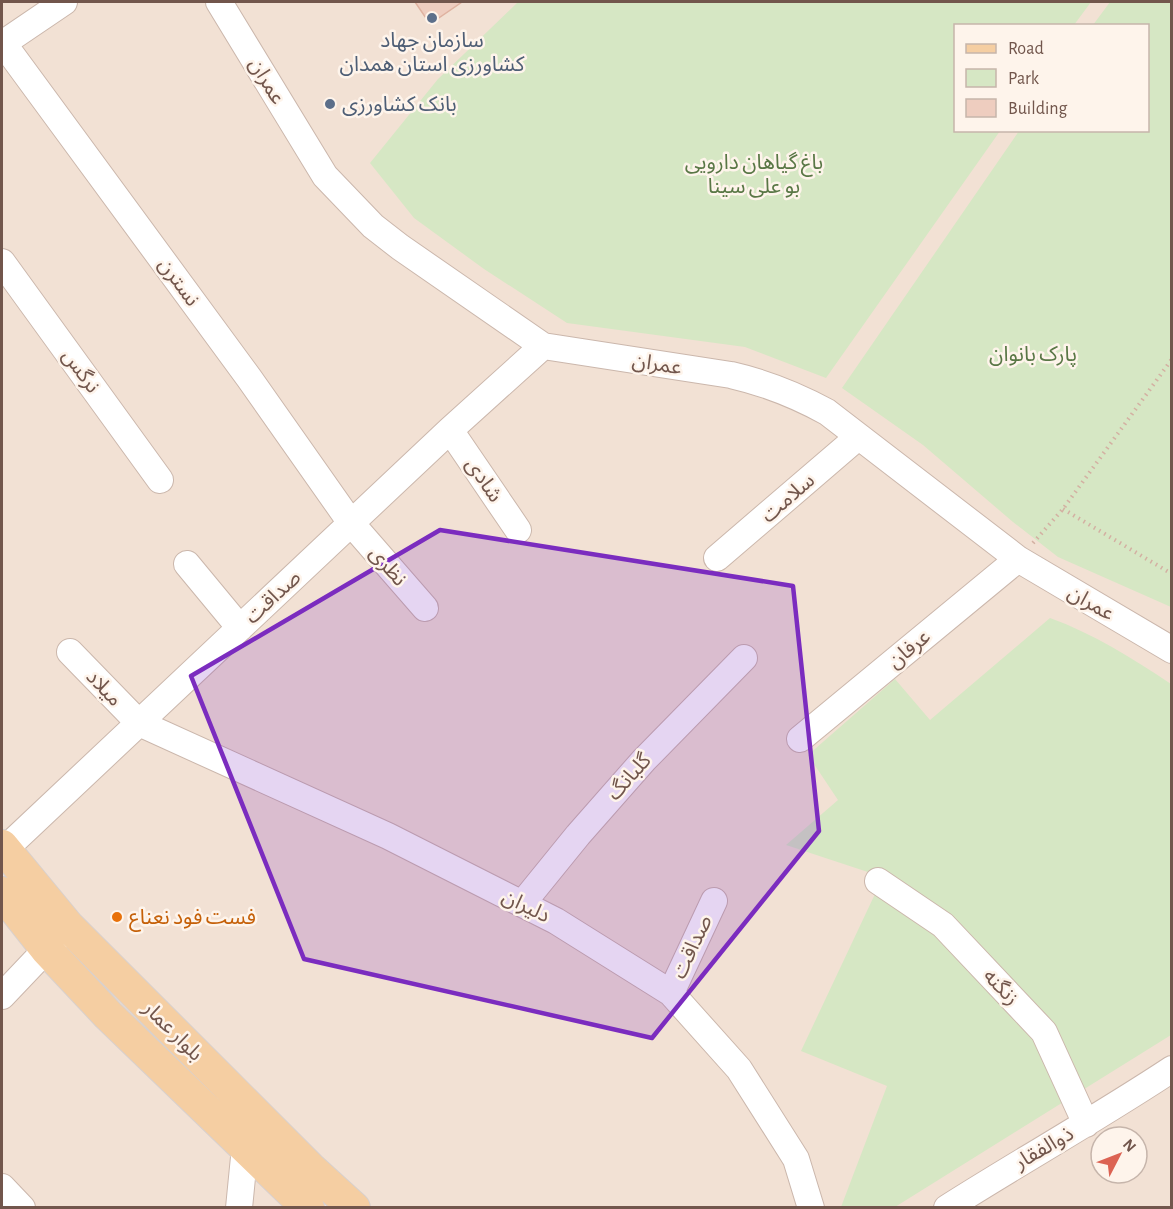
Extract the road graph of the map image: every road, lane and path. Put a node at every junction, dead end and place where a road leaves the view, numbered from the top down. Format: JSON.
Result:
{"nodes":[{"id":1,"x":64,"y":2,"type":"edge"},
{"id":2,"x":219,"y":2,"type":"edge"},
{"id":3,"x":2,"y":44,"type":"edge"},
{"id":4,"x":2,"y":262,"type":"edge"},
{"id":5,"x":543,"y":346,"type":"junction"},
{"id":6,"x":1172,"y":359,"type":"edge"},
{"id":7,"x":450,"y":430,"type":"junction"},
{"id":8,"x":858,"y":437,"type":"junction"},
{"id":9,"x":159,"y":480,"type":"dead end"},
{"id":10,"x":1063,"y":509,"type":"junction"},
{"id":11,"x":351,"y":524,"type":"junction"},
{"id":12,"x":518,"y":530,"type":"dead end"},
{"id":13,"x":717,"y":558,"type":"dead end"},
{"id":14,"x":1018,"y":559,"type":"junction"},
{"id":15,"x":188,"y":564,"type":"dead end"},
{"id":16,"x":1172,"y":574,"type":"edge"},
{"id":17,"x":425,"y":608,"type":"dead end"},
{"id":18,"x":240,"y":628,"type":"junction"},
{"id":19,"x":1172,"y":650,"type":"edge"},
{"id":20,"x":70,"y":652,"type":"dead end"},
{"id":21,"x":744,"y":658,"type":"dead end"},
{"id":22,"x":139,"y":723,"type":"junction"},
{"id":23,"x":800,"y":739,"type":"dead end"},
{"id":24,"x":3,"y":848,"type":"edge"},
{"id":25,"x":878,"y":881,"type":"dead end"},
{"id":26,"x":2,"y":893,"type":"edge"},
{"id":27,"x":714,"y":901,"type":"dead end"},
{"id":28,"x":522,"y":904,"type":"junction"},
{"id":29,"x":68,"y":926,"type":"junction"},
{"id":30,"x":47,"y":950,"type":"junction"},
{"id":31,"x":671,"y":993,"type":"junction"},
{"id":32,"x":2,"y":996,"type":"edge"},
{"id":33,"x":1172,"y":1069,"type":"edge"},
{"id":34,"x":1086,"y":1124,"type":"junction"},
{"id":35,"x":245,"y":1147,"type":"junction"},
{"id":36,"x":2,"y":1187,"type":"edge"},
{"id":37,"x":22,"y":1208,"type":"edge"},
{"id":38,"x":239,"y":1208,"type":"edge"},
{"id":39,"x":308,"y":1208,"type":"edge"},
{"id":40,"x":354,"y":1208,"type":"edge"},
{"id":41,"x":811,"y":1208,"type":"edge"},
{"id":42,"x":947,"y":1208,"type":"edge"}],
"edges":[{"from":1,"to":3,"type":"street"},
{"from":2,"to":5,"type":"street","name":"عمران"},
{"from":3,"to":11,"type":"street","name":"نسترن"},
{"from":4,"to":9,"type":"street","name":"نرگس"},
{"from":5,"to":7,"type":"street","name":"صداقت"},
{"from":5,"to":8,"type":"street","name":"عمران"},
{"from":6,"to":10,"type":"path"},
{"from":7,"to":11,"type":"street","name":"صداقت"},
{"from":7,"to":12,"type":"street","name":"شادی"},
{"from":8,"to":13,"type":"street","name":"سلامت"},
{"from":8,"to":14,"type":"street","name":"عمران"},
{"from":10,"to":14,"type":"path"},
{"from":10,"to":16,"type":"path"},
{"from":11,"to":17,"type":"street","name":"نظری"},
{"from":11,"to":18,"type":"street","name":"صداقت"},
{"from":14,"to":19,"type":"street","name":"عمران"},
{"from":14,"to":23,"type":"street","name":"عرفان"},
{"from":15,"to":18,"type":"street"},
{"from":18,"to":22,"type":"street","name":"صداقت"},
{"from":20,"to":22,"type":"street","name":"میلاد"},
{"from":21,"to":28,"type":"street","name":"گلبانگ"},
{"from":22,"to":24,"type":"street","name":"صداقت"},
{"from":22,"to":28,"type":"street","name":"دلیران"},
{"from":24,"to":29,"type":"main road","name":"بلوار عمار"},
{"from":25,"to":34,"type":"street","name":"زنگنه"},
{"from":26,"to":30,"type":"main road","name":"بلوار عمار"},
{"from":27,"to":31,"type":"street","name":"صداقت"},
{"from":28,"to":31,"type":"street","name":"دلیران"},
{"from":29,"to":30,"type":"street"},
{"from":29,"to":40,"type":"main road","name":"بلوار عمار"},
{"from":30,"to":32,"type":"street"},
{"from":30,"to":35,"type":"main road","name":"بلوار عمار"},
{"from":31,"to":41,"type":"street","name":"دلیران"},
{"from":33,"to":34,"type":"street","name":"ذوالفقار"},
{"from":34,"to":42,"type":"street","name":"ذوالفقار"},
{"from":35,"to":38,"type":"street"},
{"from":35,"to":39,"type":"main road","name":"بلوار عمار"},
{"from":36,"to":37,"type":"street"}]}
